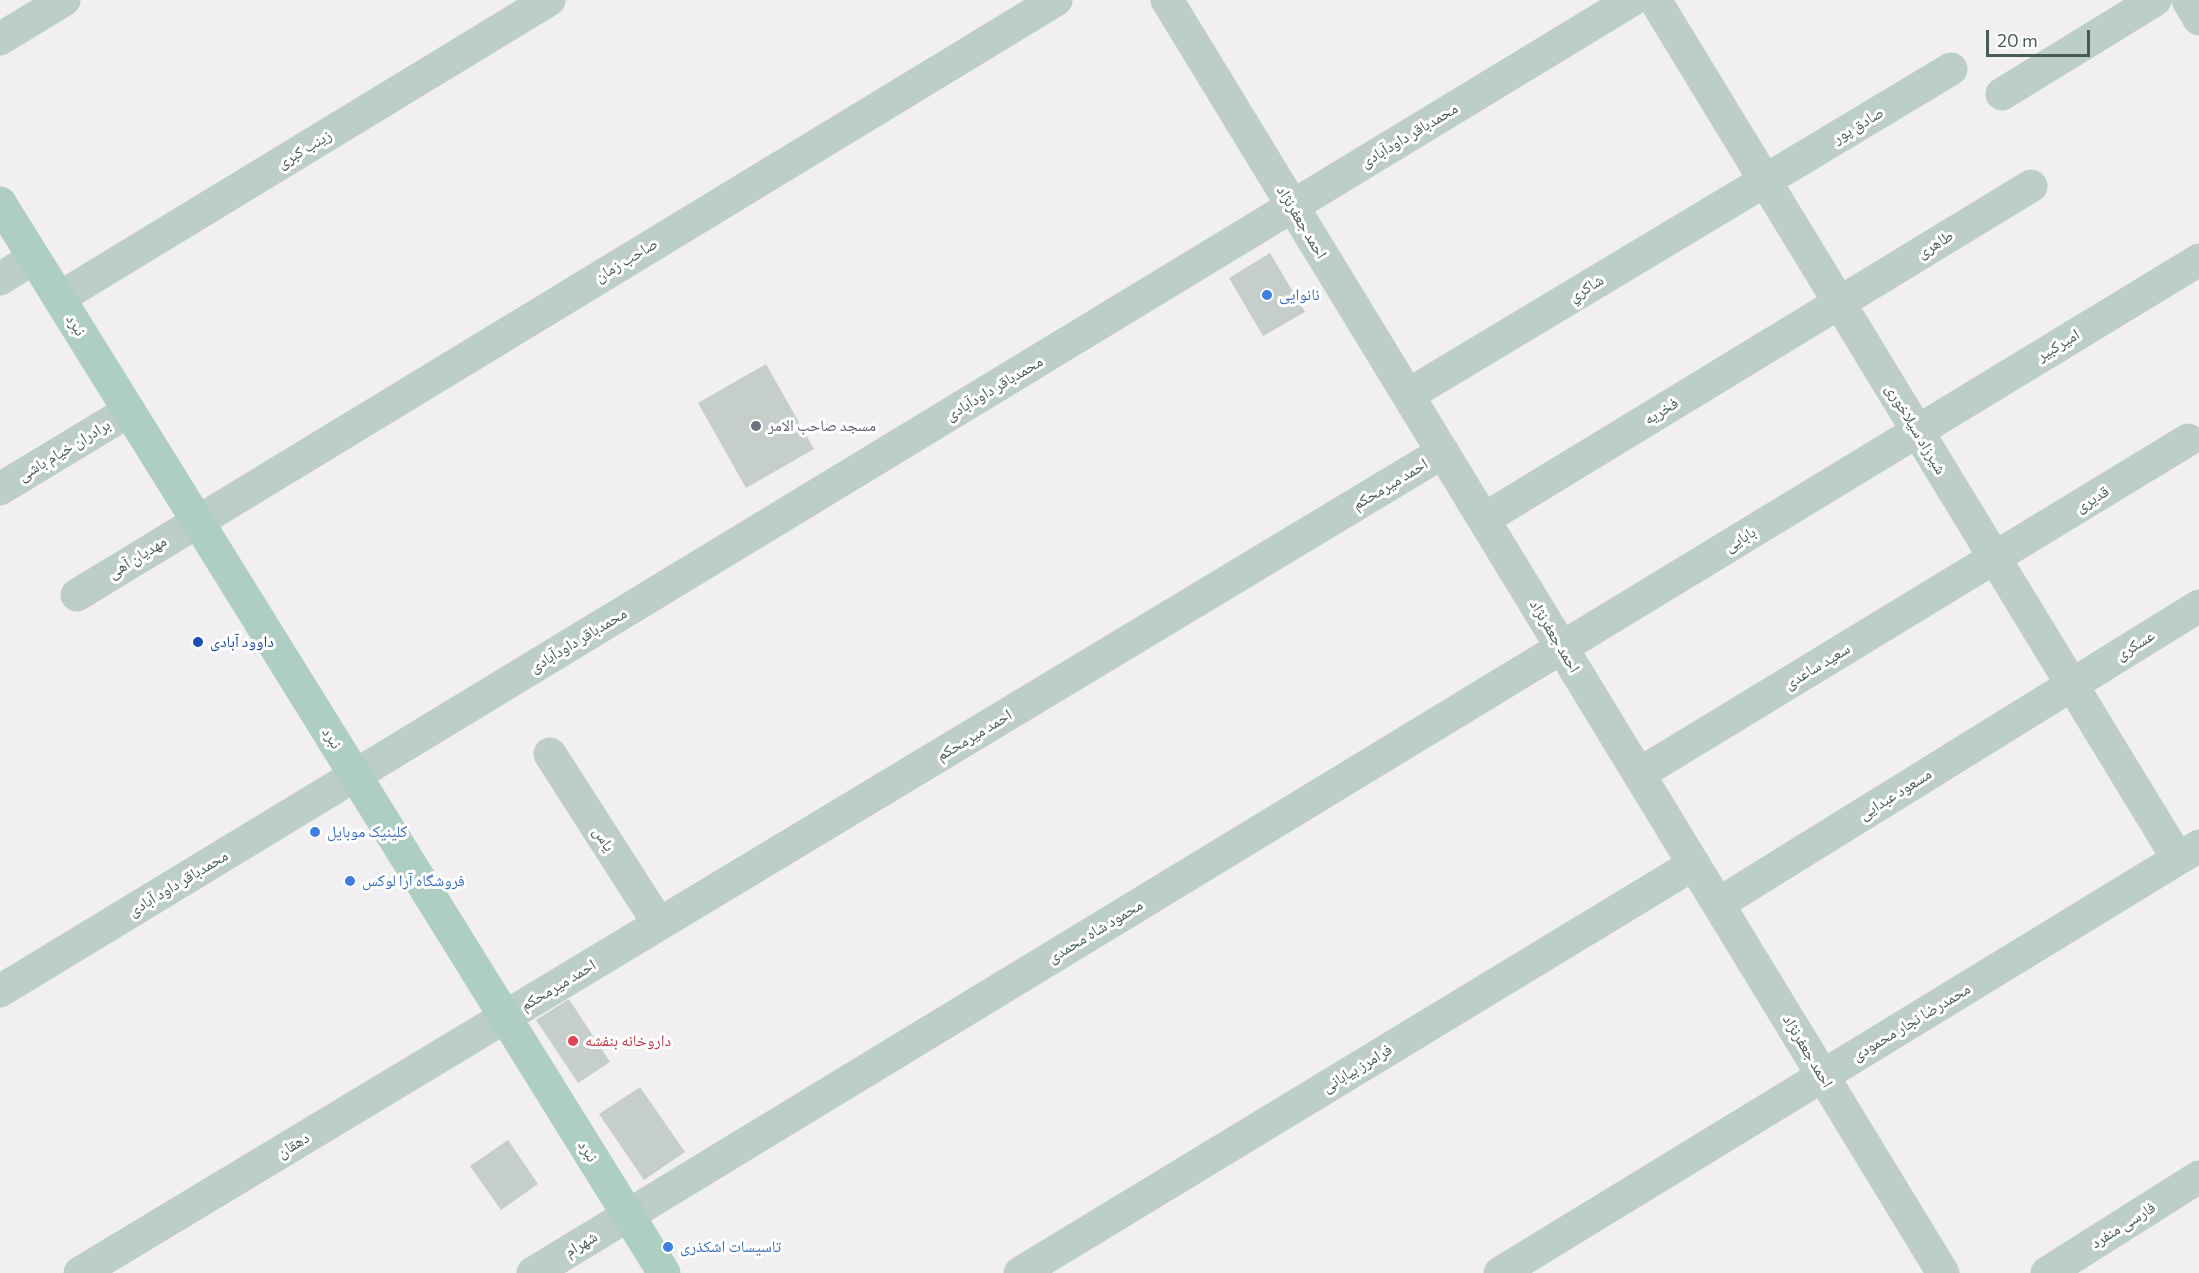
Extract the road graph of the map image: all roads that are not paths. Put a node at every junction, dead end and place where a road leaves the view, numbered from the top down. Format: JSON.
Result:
{"nodes":[{"id":1,"x":64,"y":0,"type":"edge"},
{"id":2,"x":549,"y":0,"type":"edge"},
{"id":3,"x":1056,"y":0,"type":"edge"},
{"id":4,"x":1167,"y":0,"type":"edge"},
{"id":5,"x":1632,"y":0,"type":"edge"},
{"id":6,"x":1655,"y":0,"type":"edge"},
{"id":7,"x":2155,"y":0,"type":"edge"},
{"id":8,"x":2188,"y":0,"type":"edge"},
{"id":9,"x":2199,"y":19,"type":"edge"},
{"id":10,"x":0,"y":39,"type":"edge"},
{"id":11,"x":1951,"y":69,"type":"dead end"},
{"id":12,"x":2002,"y":94,"type":"dead end"},
{"id":13,"x":1765,"y":180,"type":"junction"},
{"id":14,"x":2031,"y":186,"type":"dead end"},
{"id":15,"x":0,"y":203,"type":"edge"},
{"id":16,"x":1292,"y":206,"type":"junction"},
{"id":17,"x":34,"y":258,"type":"junction"},
{"id":18,"x":2199,"y":260,"type":"edge"},
{"id":19,"x":0,"y":279,"type":"edge"},
{"id":20,"x":59,"y":298,"type":"junction"},
{"id":21,"x":1839,"y":302,"type":"junction"},
{"id":22,"x":1408,"y":395,"type":"junction"},
{"id":23,"x":129,"y":411,"type":"junction"},
{"id":24,"x":1917,"y":431,"type":"junction"},
{"id":25,"x":2188,"y":440,"type":"dead end"},
{"id":26,"x":1443,"y":453,"type":"junction"},
{"id":27,"x":0,"y":489,"type":"edge"},
{"id":28,"x":1484,"y":519,"type":"junction"},
{"id":29,"x":197,"y":520,"type":"junction"},
{"id":30,"x":1995,"y":558,"type":"junction"},
{"id":31,"x":77,"y":595,"type":"dead end"},
{"id":32,"x":2199,"y":606,"type":"edge"},
{"id":33,"x":1562,"y":647,"type":"junction"},
{"id":34,"x":2072,"y":684,"type":"junction"},
{"id":35,"x":550,"y":754,"type":"dead end"},
{"id":36,"x":1639,"y":774,"type":"junction"},
{"id":37,"x":355,"y":775,"type":"junction"},
{"id":38,"x":2189,"y":852,"type":"edge"},
{"id":39,"x":1694,"y":864,"type":"junction"},
{"id":40,"x":1718,"y":904,"type":"junction"},
{"id":41,"x":658,"y":924,"type":"junction"},
{"id":42,"x":0,"y":991,"type":"edge"},
{"id":43,"x":505,"y":1017,"type":"junction"},
{"id":44,"x":1823,"y":1076,"type":"junction"},
{"id":45,"x":2199,"y":1178,"type":"edge"},
{"id":46,"x":628,"y":1215,"type":"junction"},
{"id":47,"x":80,"y":1273,"type":"edge"},
{"id":48,"x":533,"y":1273,"type":"edge"},
{"id":49,"x":664,"y":1273,"type":"edge"},
{"id":50,"x":1020,"y":1273,"type":"edge"},
{"id":51,"x":1500,"y":1273,"type":"edge"},
{"id":52,"x":1943,"y":1273,"type":"edge"},
{"id":53,"x":2047,"y":1273,"type":"edge"}],
"edges":[{"from":1,"to":10,"type":"street"},
{"from":2,"to":20,"type":"street","name":"زینب کبری"},
{"from":3,"to":29,"type":"street","name":"صاحب زمان"},
{"from":4,"to":16,"type":"street","name":"احمد جعفرنژاد"},
{"from":5,"to":16,"type":"street","name":"محمدباقر داودآبادی"},
{"from":6,"to":13,"type":"street","name":"شیرزاد سیلاخوری"},
{"from":7,"to":12,"type":"street"},
{"from":8,"to":9,"type":"street"},
{"from":11,"to":13,"type":"street","name":"صادق پور"},
{"from":13,"to":21,"type":"street","name":"شیرزاد سیلاخوری"},
{"from":13,"to":22,"type":"street","name":"شاكري"},
{"from":14,"to":21,"type":"street","name":"طاهری"},
{"from":15,"to":17,"type":"main road","name":"نبرد"},
{"from":16,"to":22,"type":"street","name":"احمد جعفرنژاد"},
{"from":16,"to":37,"type":"street","name":"محمدباقر داودآبادی"},
{"from":17,"to":19,"type":"street"},
{"from":17,"to":20,"type":"main road","name":"نبرد"},
{"from":18,"to":24,"type":"street","name":"امیرکبیر"},
{"from":20,"to":23,"type":"main road","name":"نبرد"},
{"from":21,"to":24,"type":"street","name":"شیرزاد سیلاخوری"},
{"from":21,"to":28,"type":"street","name":"فخریه"},
{"from":22,"to":26,"type":"street","name":"احمد جعفرنژاد"},
{"from":23,"to":27,"type":"street","name":"برادران خیام باشی"},
{"from":23,"to":29,"type":"main road","name":"نبرد"},
{"from":24,"to":30,"type":"street","name":"شیرزاد سیلاخوری"},
{"from":24,"to":33,"type":"street","name":"بابایی"},
{"from":25,"to":30,"type":"street","name":"قدیری"},
{"from":26,"to":28,"type":"street","name":"احمد جعفرنژاد"},
{"from":26,"to":41,"type":"street","name":"احمد میرمحکم"},
{"from":28,"to":33,"type":"street","name":"احمد جعفرنژاد"},
{"from":29,"to":31,"type":"street","name":"مهدیان آهی"},
{"from":29,"to":37,"type":"main road","name":"نبرد"},
{"from":30,"to":34,"type":"street","name":"شیرزاد سیلاخوری"},
{"from":30,"to":36,"type":"street","name":"سعید ساعدی"},
{"from":32,"to":34,"type":"street","name":"عسکری"},
{"from":33,"to":36,"type":"street","name":"احمد جعفرنژاد"},
{"from":33,"to":46,"type":"street","name":"محمود شاه محمدی"},
{"from":34,"to":38,"type":"street","name":"شیرزاد سیلاخوری"},
{"from":34,"to":40,"type":"street","name":"مسعود عبدایی"},
{"from":35,"to":41,"type":"street","name":"یاس"},
{"from":36,"to":39,"type":"street","name":"احمد جعفرنژاد"},
{"from":37,"to":42,"type":"street","name":"محمدباقر داود آبادی"},
{"from":37,"to":43,"type":"main road","name":"نبرد"},
{"from":38,"to":44,"type":"street","name":"محمدرضا نجار محمودی"},
{"from":39,"to":40,"type":"street","name":"احمد جعفرنژاد"},
{"from":39,"to":50,"type":"street","name":"فرامرز بیابانی"},
{"from":40,"to":44,"type":"street","name":"احمد جعفرنژاد"},
{"from":41,"to":43,"type":"street","name":"احمد میرمحکم"},
{"from":43,"to":46,"type":"main road","name":"نبرد"},
{"from":43,"to":47,"type":"street","name":"دهقان"},
{"from":44,"to":51,"type":"street","name":"محمدرضا نجار محمودی"},
{"from":44,"to":52,"type":"street","name":"احمد جعفرنژاد"},
{"from":45,"to":53,"type":"street","name":"فارسی منفرد"},
{"from":46,"to":48,"type":"street","name":"شهرام"},
{"from":46,"to":49,"type":"main road","name":"نبرد"}]}
